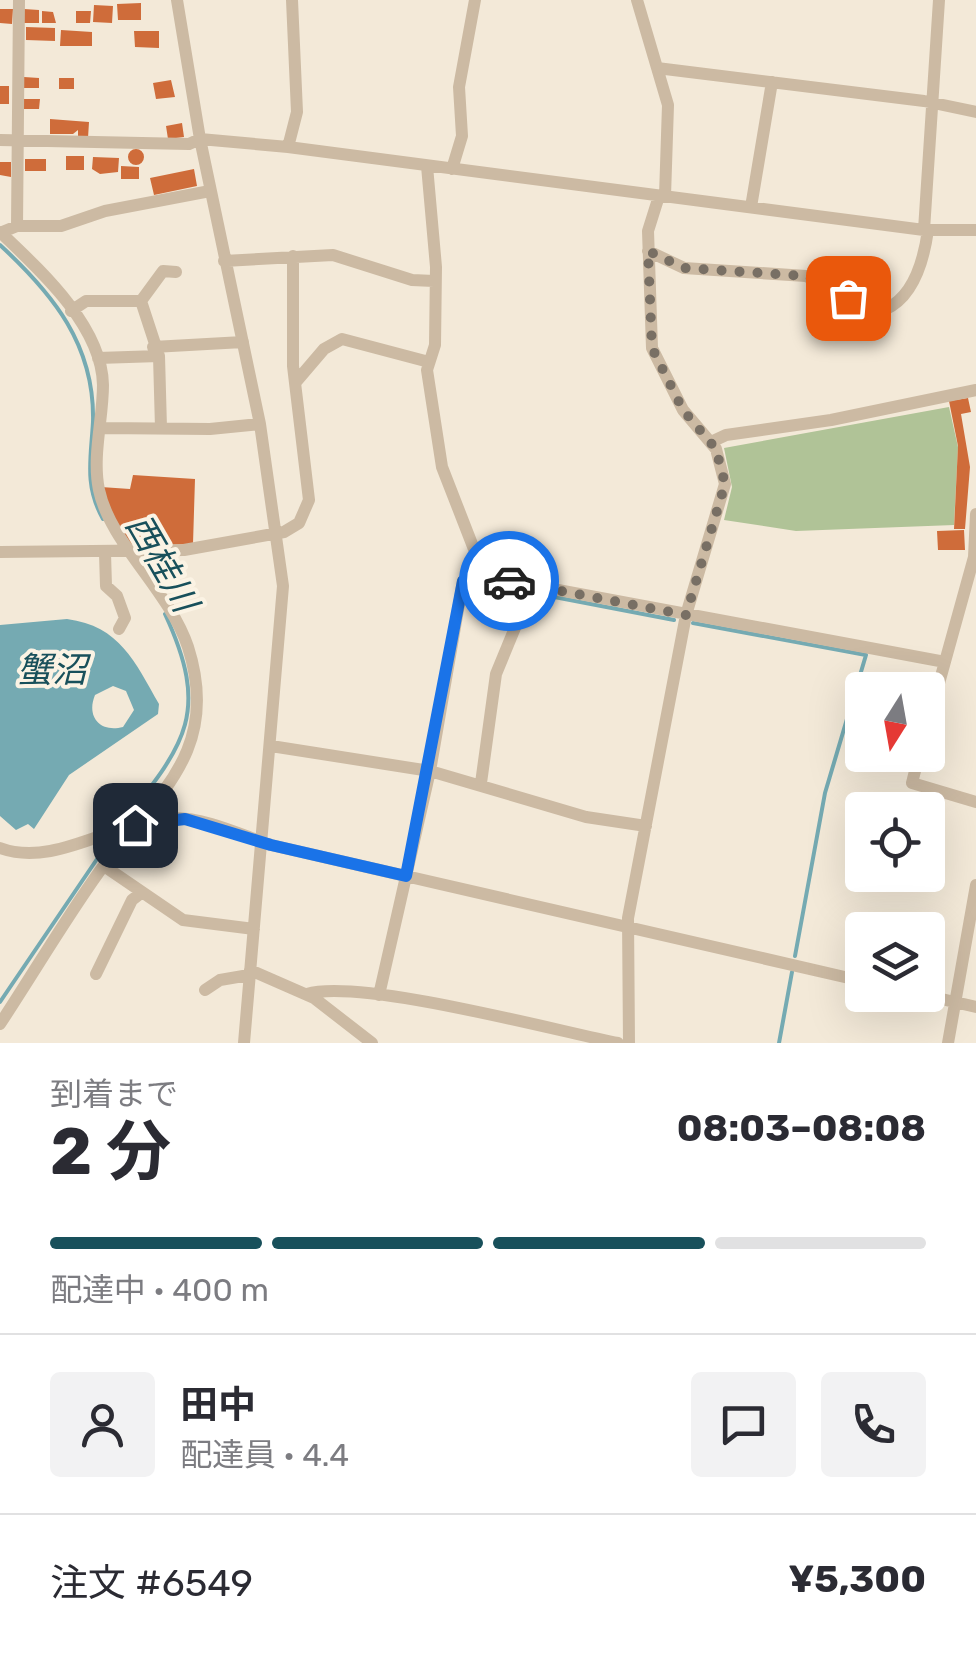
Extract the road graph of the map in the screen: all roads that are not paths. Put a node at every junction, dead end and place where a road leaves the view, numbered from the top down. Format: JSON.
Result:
{"nodes":[{"id":1,"x":20,"y":0,"type":"edge"},
{"id":2,"x":177,"y":0,"type":"edge"},
{"id":3,"x":292,"y":0,"type":"edge"},
{"id":4,"x":475,"y":0,"type":"edge"},
{"id":5,"x":637,"y":0,"type":"edge"},
{"id":6,"x":939,"y":0,"type":"edge"},
{"id":7,"x":657,"y":68,"type":"junction"},
{"id":8,"x":772,"y":82,"type":"junction"},
{"id":9,"x":932,"y":103,"type":"junction"},
{"id":10,"x":976,"y":112,"type":"edge"},
{"id":11,"x":0,"y":140,"type":"edge"},
{"id":12,"x":17,"y":140,"type":"junction"},
{"id":13,"x":200,"y":140,"type":"junction"},
{"id":14,"x":288,"y":147,"type":"junction"},
{"id":15,"x":427,"y":166,"type":"junction"},
{"id":16,"x":452,"y":169,"type":"junction"},
{"id":17,"x":210,"y":191,"type":"junction"},
{"id":18,"x":662,"y":196,"type":"junction"},
{"id":19,"x":751,"y":208,"type":"junction"},
{"id":20,"x":18,"y":226,"type":"junction"},
{"id":21,"x":926,"y":230,"type":"junction"},
{"id":22,"x":976,"y":230,"type":"edge"},
{"id":23,"x":0,"y":232,"type":"edge"},
{"id":24,"x":648,"y":251,"type":"junction"},
{"id":25,"x":293,"y":256,"type":"junction"},
{"id":26,"x":224,"y":262,"type":"junction"},
{"id":27,"x":176,"y":272,"type":"dead end"},
{"id":28,"x":434,"y":282,"type":"junction"},
{"id":29,"x":141,"y":301,"type":"junction"},
{"id":30,"x":71,"y":311,"type":"junction"},
{"id":31,"x":244,"y":342,"type":"junction"},
{"id":32,"x":156,"y":352,"type":"junction"},
{"id":33,"x":98,"y":358,"type":"junction"},
{"id":34,"x":428,"y":362,"type":"junction"},
{"id":35,"x":295,"y":384,"type":"junction"},
{"id":36,"x":976,"y":390,"type":"edge"},
{"id":37,"x":260,"y":424,"type":"junction"},
{"id":38,"x":102,"y":428,"type":"junction"},
{"id":39,"x":160,"y":428,"type":"junction"},
{"id":40,"x":711,"y":442,"type":"junction"},
{"id":41,"x":976,"y":514,"type":"edge"},
{"id":42,"x":277,"y":532,"type":"junction"},
{"id":43,"x":131,"y":551,"type":"junction"},
{"id":44,"x":0,"y":552,"type":"edge"},
{"id":45,"x":108,"y":552,"type":"junction"},
{"id":46,"x":478,"y":575,"type":"junction"},
{"id":47,"x":973,"y":577,"type":"edge"},
{"id":48,"x":504,"y":580,"type":"junction"},
{"id":49,"x":686,"y":615,"type":"junction"},
{"id":50,"x":119,"y":629,"type":"dead end"},
{"id":51,"x":945,"y":662,"type":"junction"},
{"id":52,"x":942,"y":672,"type":"edge"},
{"id":53,"x":271,"y":746,"type":"junction"},
{"id":54,"x":430,"y":771,"type":"junction"},
{"id":55,"x":915,"y":772,"type":"edge"},
{"id":56,"x":480,"y":783,"type":"junction"},
{"id":57,"x":976,"y":802,"type":"edge"},
{"id":58,"x":138,"y":824,"type":"junction"},
{"id":59,"x":646,"y":826,"type":"junction"},
{"id":60,"x":261,"y":842,"type":"junction"},
{"id":61,"x":0,"y":848,"type":"edge"},
{"id":62,"x":104,"y":866,"type":"junction"},
{"id":63,"x":406,"y":876,"type":"junction"},
{"id":64,"x":976,"y":885,"type":"edge"},
{"id":65,"x":140,"y":894,"type":"junction"},
{"id":66,"x":628,"y":927,"type":"junction"},
{"id":67,"x":254,"y":929,"type":"junction"},
{"id":68,"x":250,"y":973,"type":"junction"},
{"id":69,"x":96,"y":974,"type":"dead end"},
{"id":70,"x":845,"y":977,"type":"edge"},
{"id":71,"x":205,"y":990,"type":"dead end"},
{"id":72,"x":307,"y":994,"type":"junction"},
{"id":73,"x":380,"y":995,"type":"junction"},
{"id":74,"x":945,"y":1000,"type":"edge"},
{"id":75,"x":955,"y":1002,"type":"junction"},
{"id":76,"x":976,"y":1007,"type":"edge"},
{"id":77,"x":0,"y":1024,"type":"edge"},
{"id":78,"x":244,"y":1043,"type":"edge"},
{"id":79,"x":372,"y":1043,"type":"edge"},
{"id":80,"x":618,"y":1043,"type":"edge"},
{"id":81,"x":630,"y":1043,"type":"edge"},
{"id":82,"x":948,"y":1043,"type":"edge"}],
"edges":[{"from":1,"to":12,"type":"street"},
{"from":2,"to":13,"type":"street"},
{"from":3,"to":14,"type":"street"},
{"from":4,"to":16,"type":"street"},
{"from":5,"to":7,"type":"street"},
{"from":6,"to":9,"type":"street"},
{"from":7,"to":8,"type":"street"},
{"from":7,"to":18,"type":"street"},
{"from":8,"to":9,"type":"street"},
{"from":8,"to":19,"type":"street"},
{"from":9,"to":10,"type":"street"},
{"from":9,"to":21,"type":"street"},
{"from":11,"to":12,"type":"street"},
{"from":12,"to":13,"type":"street"},
{"from":12,"to":20,"type":"street"},
{"from":13,"to":14,"type":"street"},
{"from":13,"to":17,"type":"street"},
{"from":14,"to":15,"type":"street"},
{"from":15,"to":16,"type":"street"},
{"from":15,"to":28,"type":"street"},
{"from":16,"to":18,"type":"street"},
{"from":17,"to":20,"type":"street"},
{"from":17,"to":26,"type":"street"},
{"from":18,"to":19,"type":"street"},
{"from":18,"to":24,"type":"street"},
{"from":19,"to":21,"type":"street"},
{"from":20,"to":23,"type":"street"},
{"from":21,"to":22,"type":"street"},
{"from":21,"to":24,"type":"street"},
{"from":23,"to":30,"type":"street"},
{"from":24,"to":40,"type":"street"},
{"from":25,"to":26,"type":"street"},
{"from":25,"to":28,"type":"street"},
{"from":25,"to":35,"type":"street"},
{"from":26,"to":31,"type":"street"},
{"from":27,"to":29,"type":"street"},
{"from":28,"to":34,"type":"street"},
{"from":29,"to":30,"type":"street"},
{"from":29,"to":32,"type":"street"},
{"from":30,"to":33,"type":"street"},
{"from":31,"to":32,"type":"street"},
{"from":31,"to":37,"type":"street"},
{"from":32,"to":33,"type":"street"},
{"from":32,"to":39,"type":"street"},
{"from":33,"to":38,"type":"street"},
{"from":34,"to":35,"type":"street"},
{"from":34,"to":46,"type":"street"},
{"from":35,"to":42,"type":"street"},
{"from":36,"to":40,"type":"street"},
{"from":37,"to":39,"type":"street"},
{"from":37,"to":42,"type":"street"},
{"from":38,"to":39,"type":"street"},
{"from":38,"to":43,"type":"street"},
{"from":40,"to":49,"type":"street"},
{"from":41,"to":47,"type":"street"},
{"from":42,"to":43,"type":"street"},
{"from":42,"to":53,"type":"street"},
{"from":43,"to":45,"type":"street"},
{"from":43,"to":58,"type":"street"},
{"from":44,"to":45,"type":"street"},
{"from":45,"to":50,"type":"street"},
{"from":46,"to":48,"type":"street"},
{"from":46,"to":54,"type":"street"},
{"from":47,"to":51,"type":"street"},
{"from":48,"to":49,"type":"street"},
{"from":48,"to":56,"type":"street"},
{"from":49,"to":51,"type":"street"},
{"from":49,"to":59,"type":"street"},
{"from":51,"to":52,"type":"street"},
{"from":53,"to":54,"type":"street"},
{"from":53,"to":60,"type":"street"},
{"from":54,"to":56,"type":"street"},
{"from":54,"to":63,"type":"street"},
{"from":55,"to":57,"type":"street"},
{"from":56,"to":59,"type":"street"},
{"from":58,"to":60,"type":"street"},
{"from":58,"to":61,"type":"street"},
{"from":58,"to":62,"type":"street"},
{"from":59,"to":66,"type":"street"},
{"from":60,"to":63,"type":"street"},
{"from":60,"to":67,"type":"street"},
{"from":62,"to":65,"type":"street"},
{"from":62,"to":77,"type":"street"},
{"from":63,"to":66,"type":"street"},
{"from":63,"to":73,"type":"street"},
{"from":64,"to":75,"type":"street"},
{"from":65,"to":67,"type":"street"},
{"from":65,"to":69,"type":"street"},
{"from":66,"to":70,"type":"street"},
{"from":66,"to":81,"type":"street"},
{"from":67,"to":68,"type":"street"},
{"from":68,"to":71,"type":"street"},
{"from":68,"to":72,"type":"street"},
{"from":68,"to":78,"type":"street"},
{"from":72,"to":73,"type":"street"},
{"from":72,"to":79,"type":"street"},
{"from":73,"to":80,"type":"street"},
{"from":74,"to":75,"type":"street"},
{"from":75,"to":76,"type":"street"},
{"from":75,"to":82,"type":"street"}]}
